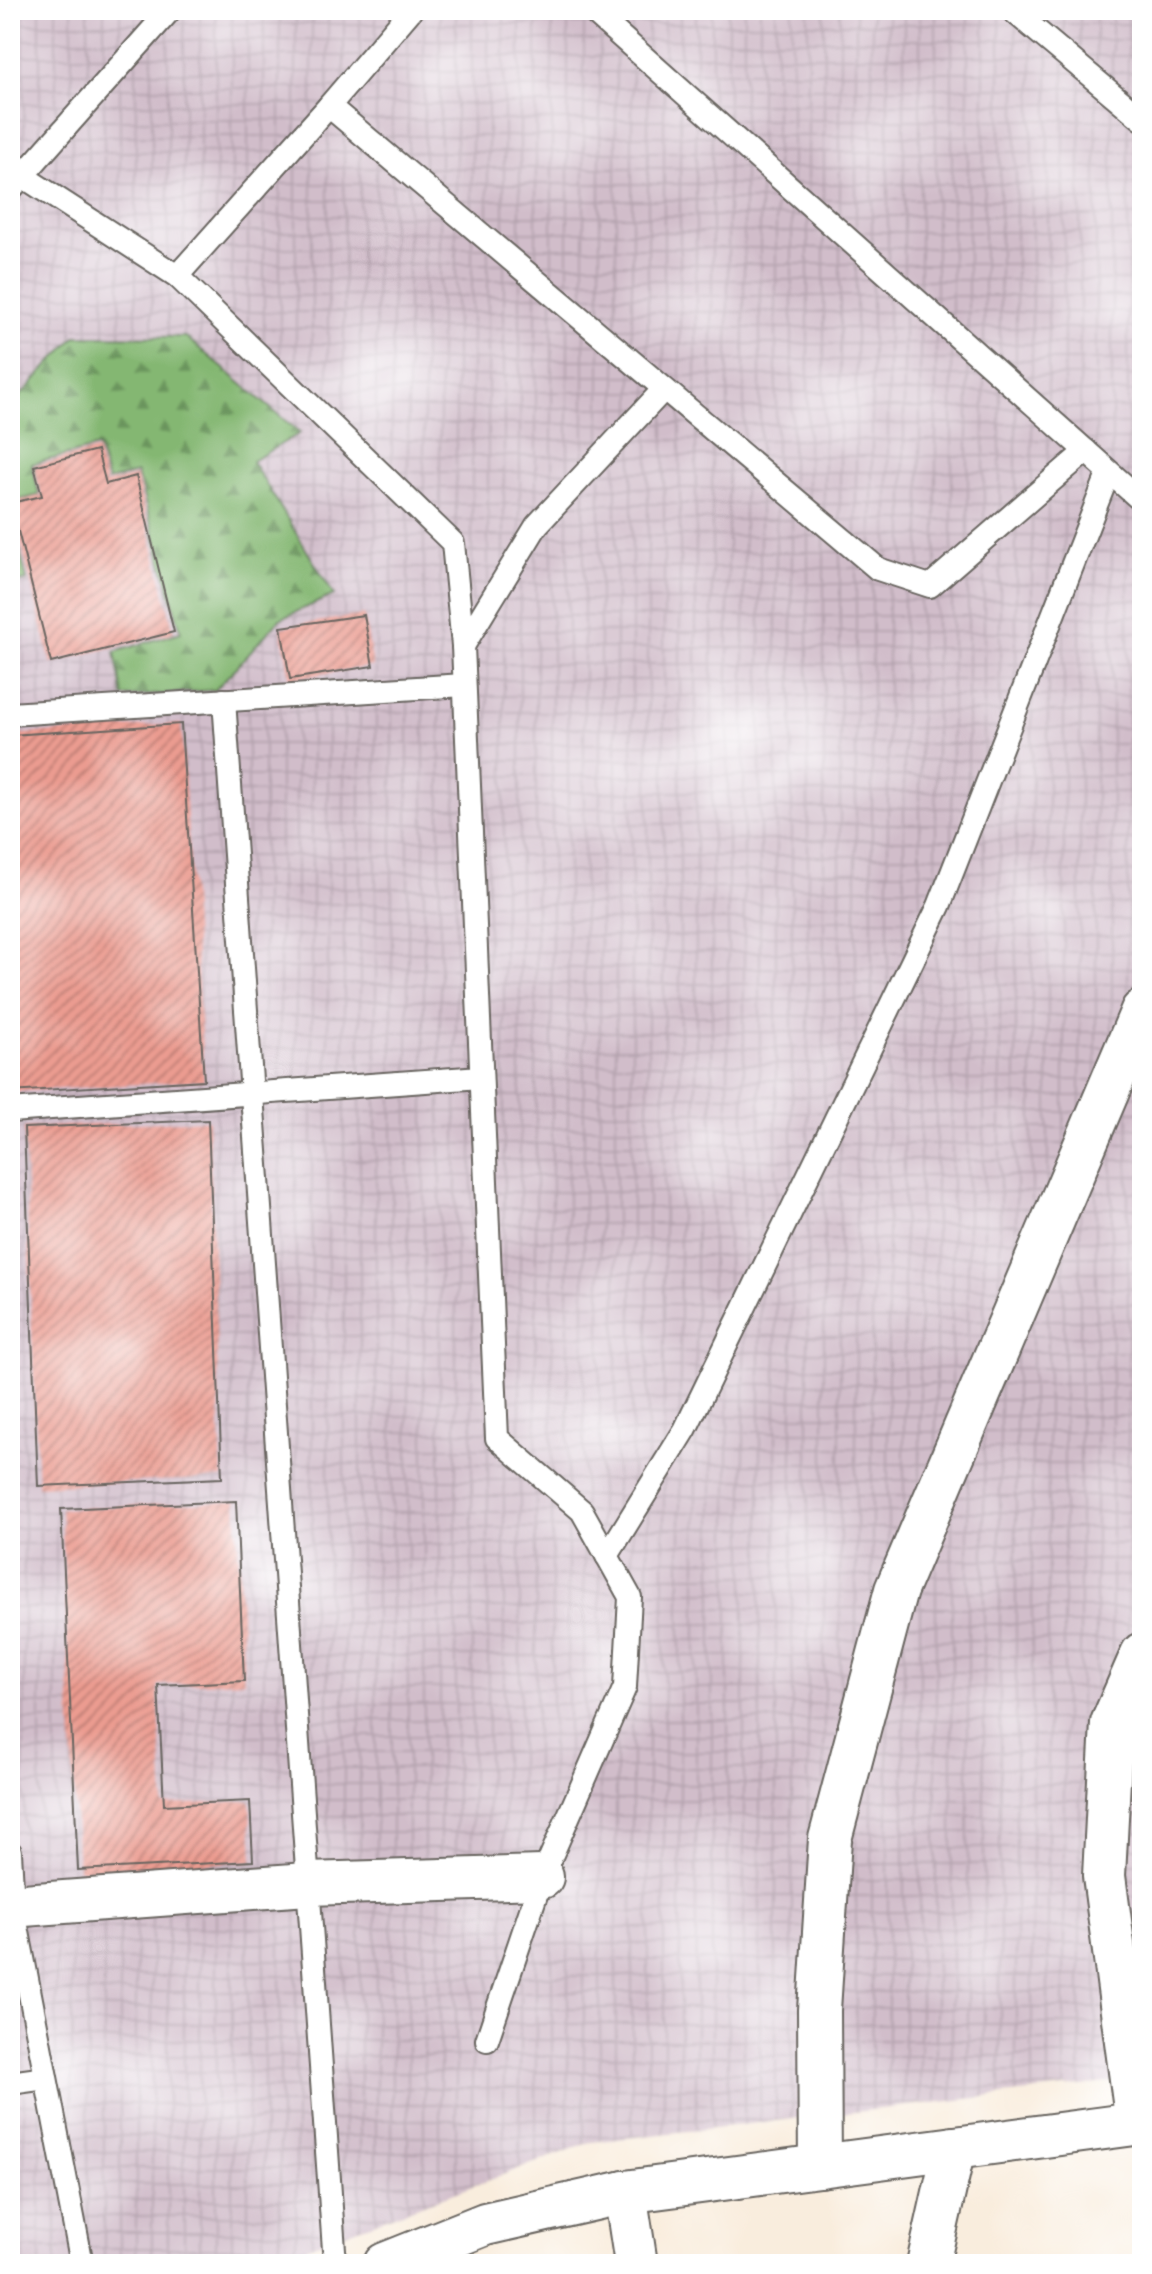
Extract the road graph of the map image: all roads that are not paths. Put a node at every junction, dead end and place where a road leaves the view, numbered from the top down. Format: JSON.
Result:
{"nodes":[{"id":1,"x":170,"y":10,"type":"edge"},
{"id":2,"x":411,"y":10,"type":"edge"},
{"id":3,"x":591,"y":10,"type":"edge"},
{"id":4,"x":1012,"y":10,"type":"edge"},
{"id":5,"x":329,"y":106,"type":"junction"},
{"id":6,"x":1142,"y":119,"type":"edge"},
{"id":7,"x":15,"y":177,"type":"edge"},
{"id":8,"x":177,"y":276,"type":"junction"},
{"id":9,"x":664,"y":389,"type":"junction"},
{"id":10,"x":1086,"y":451,"type":"junction"},
{"id":11,"x":1109,"y":472,"type":"junction"},
{"id":12,"x":1142,"y":501,"type":"edge"},
{"id":13,"x":463,"y":646,"type":"junction"},
{"id":14,"x":464,"y":685,"type":"junction"},
{"id":15,"x":224,"y":700,"type":"junction"},
{"id":16,"x":10,"y":714,"type":"edge"},
{"id":17,"x":1142,"y":1011,"type":"edge"},
{"id":18,"x":481,"y":1077,"type":"junction"},
{"id":19,"x":251,"y":1093,"type":"junction"},
{"id":20,"x":10,"y":1111,"type":"edge"},
{"id":21,"x":607,"y":1556,"type":"junction"},
{"id":22,"x":1142,"y":1654,"type":"edge"},
{"id":23,"x":10,"y":1852,"type":"edge"},
{"id":24,"x":542,"y":1877,"type":"junction"},
{"id":25,"x":307,"y":1884,"type":"junction"},
{"id":26,"x":12,"y":1906,"type":"edge"},
{"id":27,"x":487,"y":2040,"type":"dead end"},
{"id":28,"x":46,"y":2078,"type":"junction"},
{"id":29,"x":10,"y":2083,"type":"edge"},
{"id":30,"x":1140,"y":2124,"type":"edge"},
{"id":31,"x":954,"y":2148,"type":"junction"},
{"id":32,"x":820,"y":2166,"type":"junction"},
{"id":33,"x":625,"y":2192,"type":"junction"},
{"id":34,"x":74,"y":2264,"type":"edge"},
{"id":35,"x":82,"y":2264,"type":"edge"},
{"id":36,"x":335,"y":2264,"type":"edge"},
{"id":37,"x":385,"y":2264,"type":"edge"},
{"id":38,"x":636,"y":2264,"type":"edge"},
{"id":39,"x":928,"y":2264,"type":"edge"}],
"edges":[{"from":1,"to":7,"type":"lane"},
{"from":2,"to":5,"type":"lane"},
{"from":3,"to":10,"type":"lane"},
{"from":4,"to":6,"type":"lane"},
{"from":5,"to":8,"type":"lane"},
{"from":5,"to":9,"type":"lane"},
{"from":7,"to":8,"type":"lane"},
{"from":8,"to":13,"type":"lane"},
{"from":9,"to":10,"type":"lane"},
{"from":9,"to":13,"type":"lane"},
{"from":10,"to":11,"type":"lane"},
{"from":11,"to":12,"type":"lane"},
{"from":11,"to":21,"type":"lane"},
{"from":13,"to":14,"type":"lane"},
{"from":14,"to":15,"type":"lane"},
{"from":14,"to":18,"type":"lane"},
{"from":15,"to":16,"type":"lane"},
{"from":15,"to":19,"type":"lane"},
{"from":17,"to":32,"type":"street"},
{"from":18,"to":19,"type":"lane"},
{"from":18,"to":21,"type":"lane"},
{"from":19,"to":20,"type":"lane"},
{"from":19,"to":25,"type":"lane"},
{"from":21,"to":24,"type":"lane"},
{"from":22,"to":30,"type":"street"},
{"from":23,"to":26,"type":"lane"},
{"from":24,"to":25,"type":"street"},
{"from":24,"to":27,"type":"lane"},
{"from":25,"to":26,"type":"street"},
{"from":25,"to":36,"type":"lane"},
{"from":26,"to":28,"type":"lane"},
{"from":28,"to":29,"type":"lane"},
{"from":28,"to":35,"type":"lane"},
{"from":30,"to":31,"type":"street"},
{"from":31,"to":32,"type":"street"},
{"from":31,"to":39,"type":"street"},
{"from":32,"to":33,"type":"street"},
{"from":33,"to":37,"type":"street"},
{"from":33,"to":38,"type":"street"},
{"from":34,"to":35,"type":"lane"}]}
